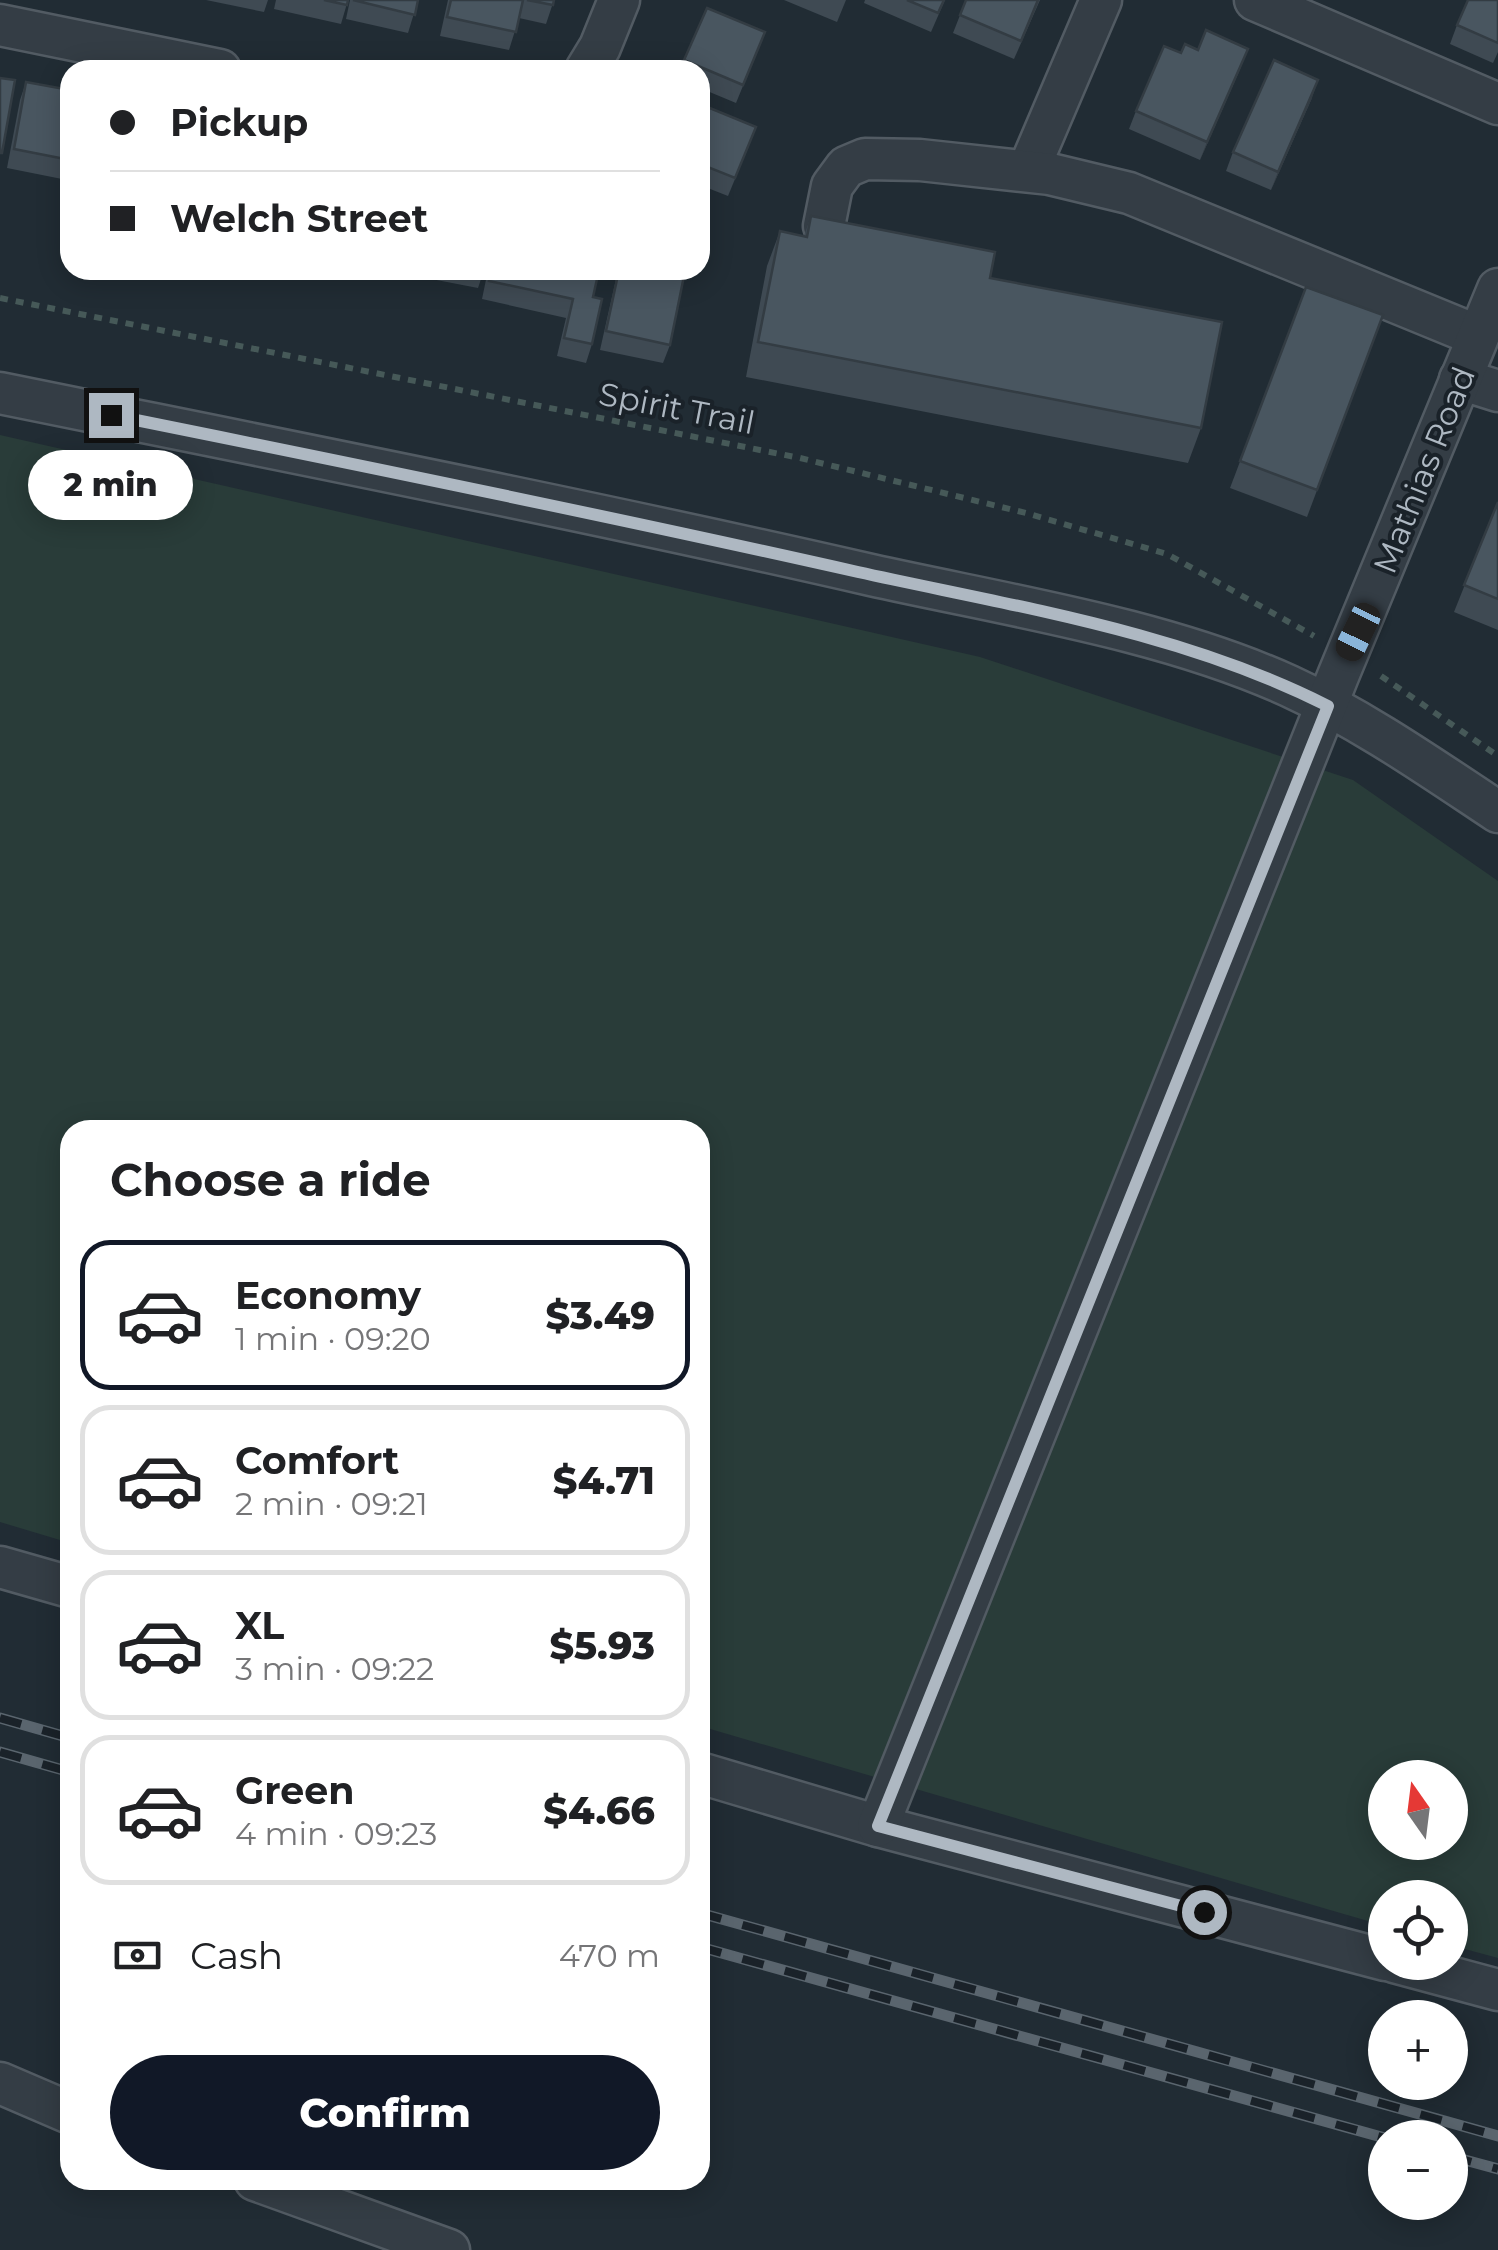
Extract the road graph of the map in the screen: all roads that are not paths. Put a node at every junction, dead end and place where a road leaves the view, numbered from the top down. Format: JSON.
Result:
{"nodes":[{"id":1,"x":619,"y":0,"type":"edge"},
{"id":2,"x":1101,"y":0,"type":"edge"},
{"id":3,"x":1254,"y":0,"type":"edge"},
{"id":4,"x":0,"y":25,"type":"edge"},
{"id":5,"x":171,"y":60,"type":"edge"},
{"id":6,"x":592,"y":60,"type":"edge"},
{"id":7,"x":1498,"y":104,"type":"edge"},
{"id":8,"x":1028,"y":171,"type":"junction"},
{"id":9,"x":824,"y":226,"type":"edge"},
{"id":10,"x":1498,"y":289,"type":"edge"},
{"id":11,"x":1478,"y":336,"type":"junction"},
{"id":12,"x":1460,"y":380,"type":"junction"},
{"id":13,"x":1498,"y":391,"type":"edge"},
{"id":14,"x":0,"y":392,"type":"edge"},
{"id":15,"x":1328,"y":706,"type":"junction"},
{"id":16,"x":1498,"y":812,"type":"edge"},
{"id":17,"x":0,"y":1567,"type":"edge"},
{"id":18,"x":60,"y":1585,"type":"edge"},
{"id":19,"x":710,"y":1777,"type":"edge"},
{"id":20,"x":878,"y":1826,"type":"junction"},
{"id":21,"x":1368,"y":1956,"type":"edge"},
{"id":22,"x":1461,"y":1980,"type":"edge"},
{"id":23,"x":1498,"y":1990,"type":"edge"},
{"id":24,"x":0,"y":2084,"type":"edge"},
{"id":25,"x":60,"y":2109,"type":"edge"},
{"id":26,"x":283,"y":2190,"type":"edge"},
{"id":27,"x":449,"y":2250,"type":"edge"}],
"edges":[{"from":1,"to":6,"type":"street"},
{"from":2,"to":8,"type":"street"},
{"from":3,"to":7,"type":"street"},
{"from":4,"to":5,"type":"street"},
{"from":8,"to":9,"type":"street"},
{"from":8,"to":11,"type":"street"},
{"from":10,"to":11,"type":"street","name":"Mathias Road"},
{"from":11,"to":12,"type":"street","name":"Mathias Road"},
{"from":12,"to":13,"type":"street"},
{"from":12,"to":15,"type":"street","name":"Mathias Road"},
{"from":14,"to":15,"type":"street"},
{"from":15,"to":16,"type":"street"},
{"from":15,"to":20,"type":"street","name":"Mathias Road"},
{"from":17,"to":18,"type":"street"},
{"from":19,"to":20,"type":"street"},
{"from":20,"to":21,"type":"street"},
{"from":22,"to":23,"type":"street"},
{"from":24,"to":25,"type":"street"},
{"from":26,"to":27,"type":"street"}]}
